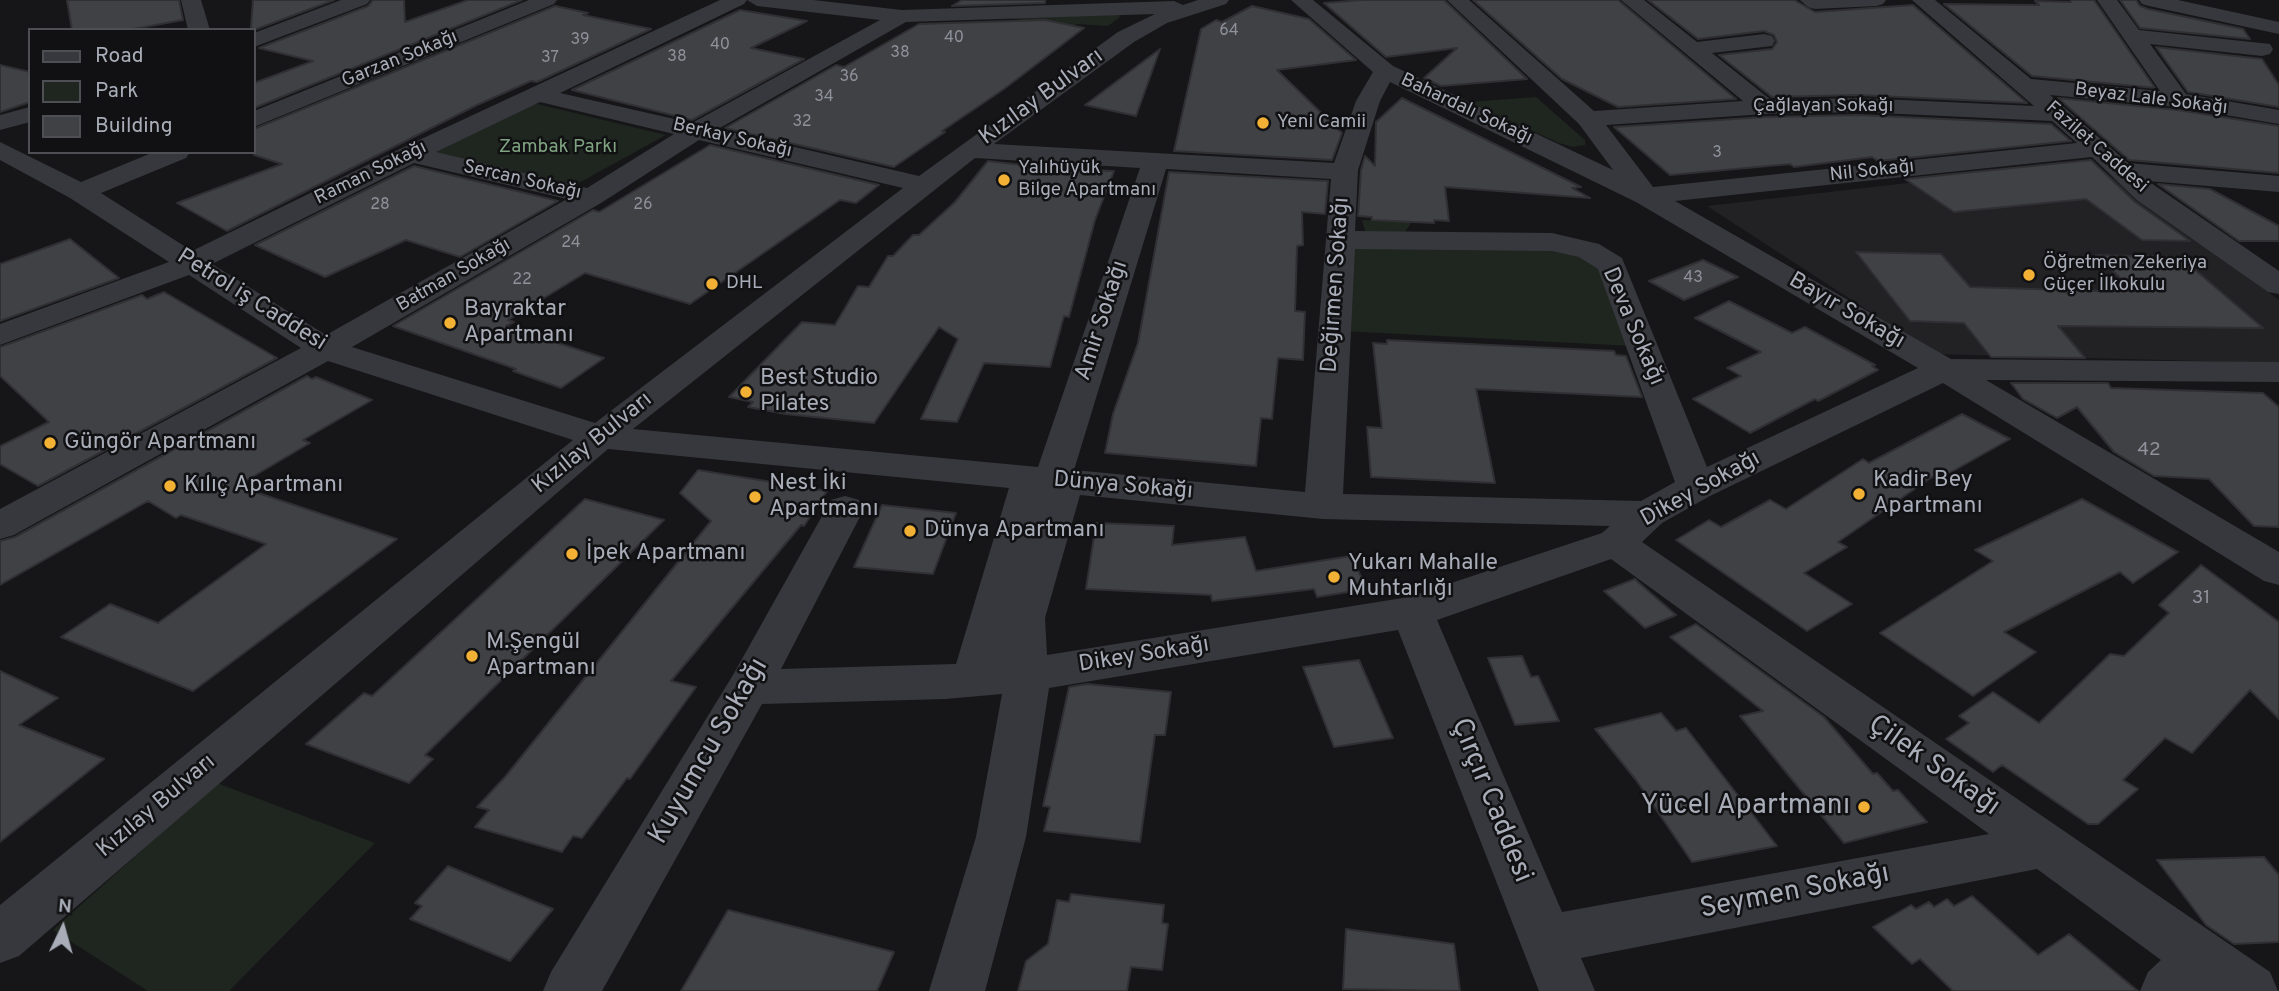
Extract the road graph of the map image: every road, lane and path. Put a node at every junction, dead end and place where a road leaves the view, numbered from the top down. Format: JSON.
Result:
{"nodes":[{"id":1,"x":191,"y":0,"type":"edge"},
{"id":2,"x":360,"y":0,"type":"edge"},
{"id":3,"x":547,"y":0,"type":"edge"},
{"id":4,"x":737,"y":0,"type":"edge"},
{"id":5,"x":757,"y":0,"type":"edge"},
{"id":6,"x":1219,"y":0,"type":"edge"},
{"id":7,"x":1301,"y":0,"type":"edge"},
{"id":8,"x":1457,"y":0,"type":"edge"},
{"id":9,"x":1631,"y":0,"type":"edge"},
{"id":10,"x":1810,"y":0,"type":"edge"},
{"id":11,"x":1876,"y":0,"type":"edge"},
{"id":12,"x":1922,"y":0,"type":"edge"},
{"id":13,"x":2107,"y":0,"type":"edge"},
{"id":14,"x":2149,"y":0,"type":"edge"},
{"id":15,"x":2223,"y":0,"type":"edge"},
{"id":16,"x":868,"y":5,"type":"edge"},
{"id":17,"x":1169,"y":7,"type":"edge"},
{"id":18,"x":1195,"y":7,"type":"junction"},
{"id":19,"x":1138,"y":11,"type":"edge"},
{"id":20,"x":2201,"y":11,"type":"junction"},
{"id":21,"x":901,"y":16,"type":"junction"},
{"id":22,"x":2248,"y":21,"type":"junction"},
{"id":23,"x":198,"y":28,"type":"edge"},
{"id":24,"x":2279,"y":28,"type":"edge"},
{"id":25,"x":2131,"y":36,"type":"junction"},
{"id":26,"x":256,"y":39,"type":"edge"},
{"id":27,"x":1764,"y":41,"type":"dead end"},
{"id":28,"x":1692,"y":49,"type":"junction"},
{"id":29,"x":1385,"y":71,"type":"junction"},
{"id":30,"x":2023,"y":85,"type":"junction"},
{"id":31,"x":540,"y":95,"type":"junction"},
{"id":32,"x":2178,"y":100,"type":"junction"},
{"id":33,"x":1765,"y":107,"type":"junction"},
{"id":34,"x":2058,"y":114,"type":"junction"},
{"id":35,"x":28,"y":115,"type":"edge"},
{"id":36,"x":2279,"y":117,"type":"edge"},
{"id":37,"x":1588,"y":119,"type":"junction"},
{"id":38,"x":256,"y":120,"type":"edge"},
{"id":39,"x":0,"y":123,"type":"edge"},
{"id":40,"x":696,"y":131,"type":"junction"},
{"id":41,"x":2098,"y":149,"type":"junction"},
{"id":42,"x":0,"y":150,"type":"edge"},
{"id":43,"x":969,"y":150,"type":"junction"},
{"id":44,"x":172,"y":154,"type":"edge"},
{"id":45,"x":411,"y":154,"type":"junction"},
{"id":46,"x":1155,"y":161,"type":"junction"},
{"id":47,"x":2119,"y":170,"type":"junction"},
{"id":48,"x":1345,"y":172,"type":"junction"},
{"id":49,"x":2279,"y":184,"type":"edge"},
{"id":50,"x":924,"y":185,"type":"junction"},
{"id":51,"x":80,"y":192,"type":"junction"},
{"id":52,"x":1646,"y":196,"type":"junction"},
{"id":53,"x":591,"y":197,"type":"junction"},
{"id":54,"x":1340,"y":240,"type":"junction"},
{"id":55,"x":189,"y":264,"type":"junction"},
{"id":56,"x":2279,"y":285,"type":"edge"},
{"id":57,"x":0,"y":335,"type":"edge"},
{"id":58,"x":325,"y":349,"type":"junction"},
{"id":59,"x":1944,"y":369,"type":"junction"},
{"id":60,"x":2279,"y":372,"type":"edge"},
{"id":61,"x":600,"y":437,"type":"junction"},
{"id":62,"x":1050,"y":481,"type":"junction"},
{"id":63,"x":1696,"y":487,"type":"junction"},
{"id":64,"x":1323,"y":506,"type":"junction"},
{"id":65,"x":845,"y":509,"type":"dead end"},
{"id":66,"x":0,"y":526,"type":"edge"},
{"id":67,"x":1632,"y":529,"type":"junction"},
{"id":68,"x":2279,"y":570,"type":"edge"},
{"id":69,"x":1412,"y":612,"type":"junction"},
{"id":70,"x":1028,"y":675,"type":"junction"},
{"id":71,"x":974,"y":680,"type":"junction"},
{"id":72,"x":749,"y":687,"type":"junction"},
{"id":73,"x":2044,"y":845,"type":"junction"},
{"id":74,"x":0,"y":938,"type":"edge"},
{"id":75,"x":1546,"y":940,"type":"junction"},
{"id":76,"x":2185,"y":974,"type":"edge"},
{"id":77,"x":571,"y":991,"type":"edge"},
{"id":78,"x":957,"y":991,"type":"edge"},
{"id":79,"x":1567,"y":991,"type":"edge"},
{"id":80,"x":2249,"y":991,"type":"edge"}],
"edges":[{"from":1,"to":23,"type":"street"},
{"from":2,"to":26,"type":"street"},
{"from":3,"to":38,"type":"street","name":"Garzan Sokağı"},
{"from":4,"to":31,"type":"street","name":"Raman Sokağı"},
{"from":5,"to":16,"type":"street"},
{"from":6,"to":18,"type":"street","name":"Kızılay Bulvarı"},
{"from":7,"to":29,"type":"street","name":"Bahardalı Sokağı"},
{"from":8,"to":37,"type":"street","name":"Bayır Sokağı"},
{"from":9,"to":28,"type":"street"},
{"from":10,"to":11,"type":"street"},
{"from":12,"to":30,"type":"street","name":"Fazilet Caddesi"},
{"from":13,"to":25,"type":"street"},
{"from":14,"to":20,"type":"street"},
{"from":15,"to":20,"type":"street"},
{"from":16,"to":21,"type":"street"},
{"from":17,"to":18,"type":"street","name":"Kızılay Bulvarı"},
{"from":17,"to":19,"type":"street","name":"Kızılay Bulvarı"},
{"from":18,"to":19,"type":"street"},
{"from":19,"to":21,"type":"street"},
{"from":19,"to":43,"type":"street","name":"Kızılay Bulvarı"},
{"from":20,"to":22,"type":"street"},
{"from":21,"to":40,"type":"street","name":"Batman Sokağı"},
{"from":22,"to":24,"type":"street"},
{"from":22,"to":25,"type":"street"},
{"from":25,"to":32,"type":"street"},
{"from":27,"to":28,"type":"street"},
{"from":28,"to":33,"type":"street"},
{"from":29,"to":48,"type":"street","name":"Değirmen Sokağı"},
{"from":29,"to":52,"type":"street","name":"Bahardalı Sokağı"},
{"from":30,"to":32,"type":"street","name":"Beyaz Lale Sokağı"},
{"from":30,"to":34,"type":"street","name":"Fazilet Caddesi"},
{"from":31,"to":40,"type":"street","name":"Berkay Sokağı"},
{"from":31,"to":45,"type":"street","name":"Raman Sokağı"},
{"from":32,"to":36,"type":"street","name":"Beyaz Lale Sokağı"},
{"from":33,"to":34,"type":"street","name":"Çağlayan Sokağı"},
{"from":33,"to":37,"type":"street","name":"Çağlayan Sokağı"},
{"from":34,"to":41,"type":"street","name":"Fazilet Caddesi"},
{"from":35,"to":39,"type":"street"},
{"from":37,"to":52,"type":"street","name":"Bayır Sokağı"},
{"from":40,"to":50,"type":"street","name":"Berkay Sokağı"},
{"from":40,"to":53,"type":"street","name":"Batman Sokağı"},
{"from":41,"to":47,"type":"street","name":"Fazilet Caddesi"},
{"from":41,"to":52,"type":"street","name":"Nil Sokağı"},
{"from":42,"to":51,"type":"street","name":"Petrol iş Caddesi"},
{"from":43,"to":46,"type":"street"},
{"from":43,"to":50,"type":"street","name":"Kızılay Bulvarı"},
{"from":44,"to":51,"type":"street"},
{"from":45,"to":53,"type":"street","name":"Sercan Sokağı"},
{"from":45,"to":55,"type":"street","name":"Raman Sokağı"},
{"from":46,"to":48,"type":"street"},
{"from":46,"to":62,"type":"street","name":"Amir Sokağı"},
{"from":47,"to":49,"type":"street"},
{"from":47,"to":56,"type":"street","name":"Fazilet Caddesi"},
{"from":48,"to":54,"type":"street","name":"Değirmen Sokağı"},
{"from":50,"to":61,"type":"street","name":"Kızılay Bulvarı"},
{"from":51,"to":55,"type":"street","name":"Petrol iş Caddesi"},
{"from":52,"to":59,"type":"street","name":"Bayır Sokağı"},
{"from":53,"to":58,"type":"street","name":"Batman Sokağı"},
{"from":54,"to":63,"type":"street","name":"Deva Sokağı"},
{"from":54,"to":64,"type":"street","name":"Değirmen Sokağı"},
{"from":55,"to":57,"type":"street","name":"Raman Sokağı"},
{"from":55,"to":58,"type":"street","name":"Petrol iş Caddesi"},
{"from":58,"to":61,"type":"street","name":"Petrol iş Caddesi"},
{"from":58,"to":66,"type":"street","name":"Batman Sokağı"},
{"from":59,"to":60,"type":"street","name":"Dikey Sokağı"},
{"from":59,"to":63,"type":"street","name":"Dikey Sokağı"},
{"from":59,"to":68,"type":"street","name":"Bayır Sokağı"},
{"from":61,"to":62,"type":"street","name":"Dünya Sokağı"},
{"from":61,"to":74,"type":"street","name":"Kızılay Bulvarı"},
{"from":62,"to":64,"type":"street","name":"Dünya Sokağı"},
{"from":62,"to":70,"type":"street"},
{"from":62,"to":71,"type":"street"},
{"from":63,"to":67,"type":"street","name":"Dikey Sokağı"},
{"from":64,"to":67,"type":"street","name":"Dünya Sokağı"},
{"from":65,"to":72,"type":"street","name":"Kuyumcu Sokağı"},
{"from":67,"to":69,"type":"street","name":"Dikey Sokağı"},
{"from":67,"to":73,"type":"street","name":"Çilek Sokağı"},
{"from":69,"to":70,"type":"street","name":"Dikey Sokağı"},
{"from":69,"to":75,"type":"street","name":"Çırçır Caddesi"},
{"from":70,"to":71,"type":"street","name":"Dikey Sokağı"},
{"from":70,"to":78,"type":"street"},
{"from":71,"to":72,"type":"street","name":"Dikey Sokağı"},
{"from":72,"to":77,"type":"street","name":"Kuyumcu Sokağı"},
{"from":73,"to":75,"type":"street","name":"Seymen Sokağı"},
{"from":73,"to":76,"type":"street","name":"Çilek Sokağı"},
{"from":75,"to":79,"type":"street","name":"Çırçır Caddesi"},
{"from":76,"to":80,"type":"street","name":"Çilek Sokağı"}]}
